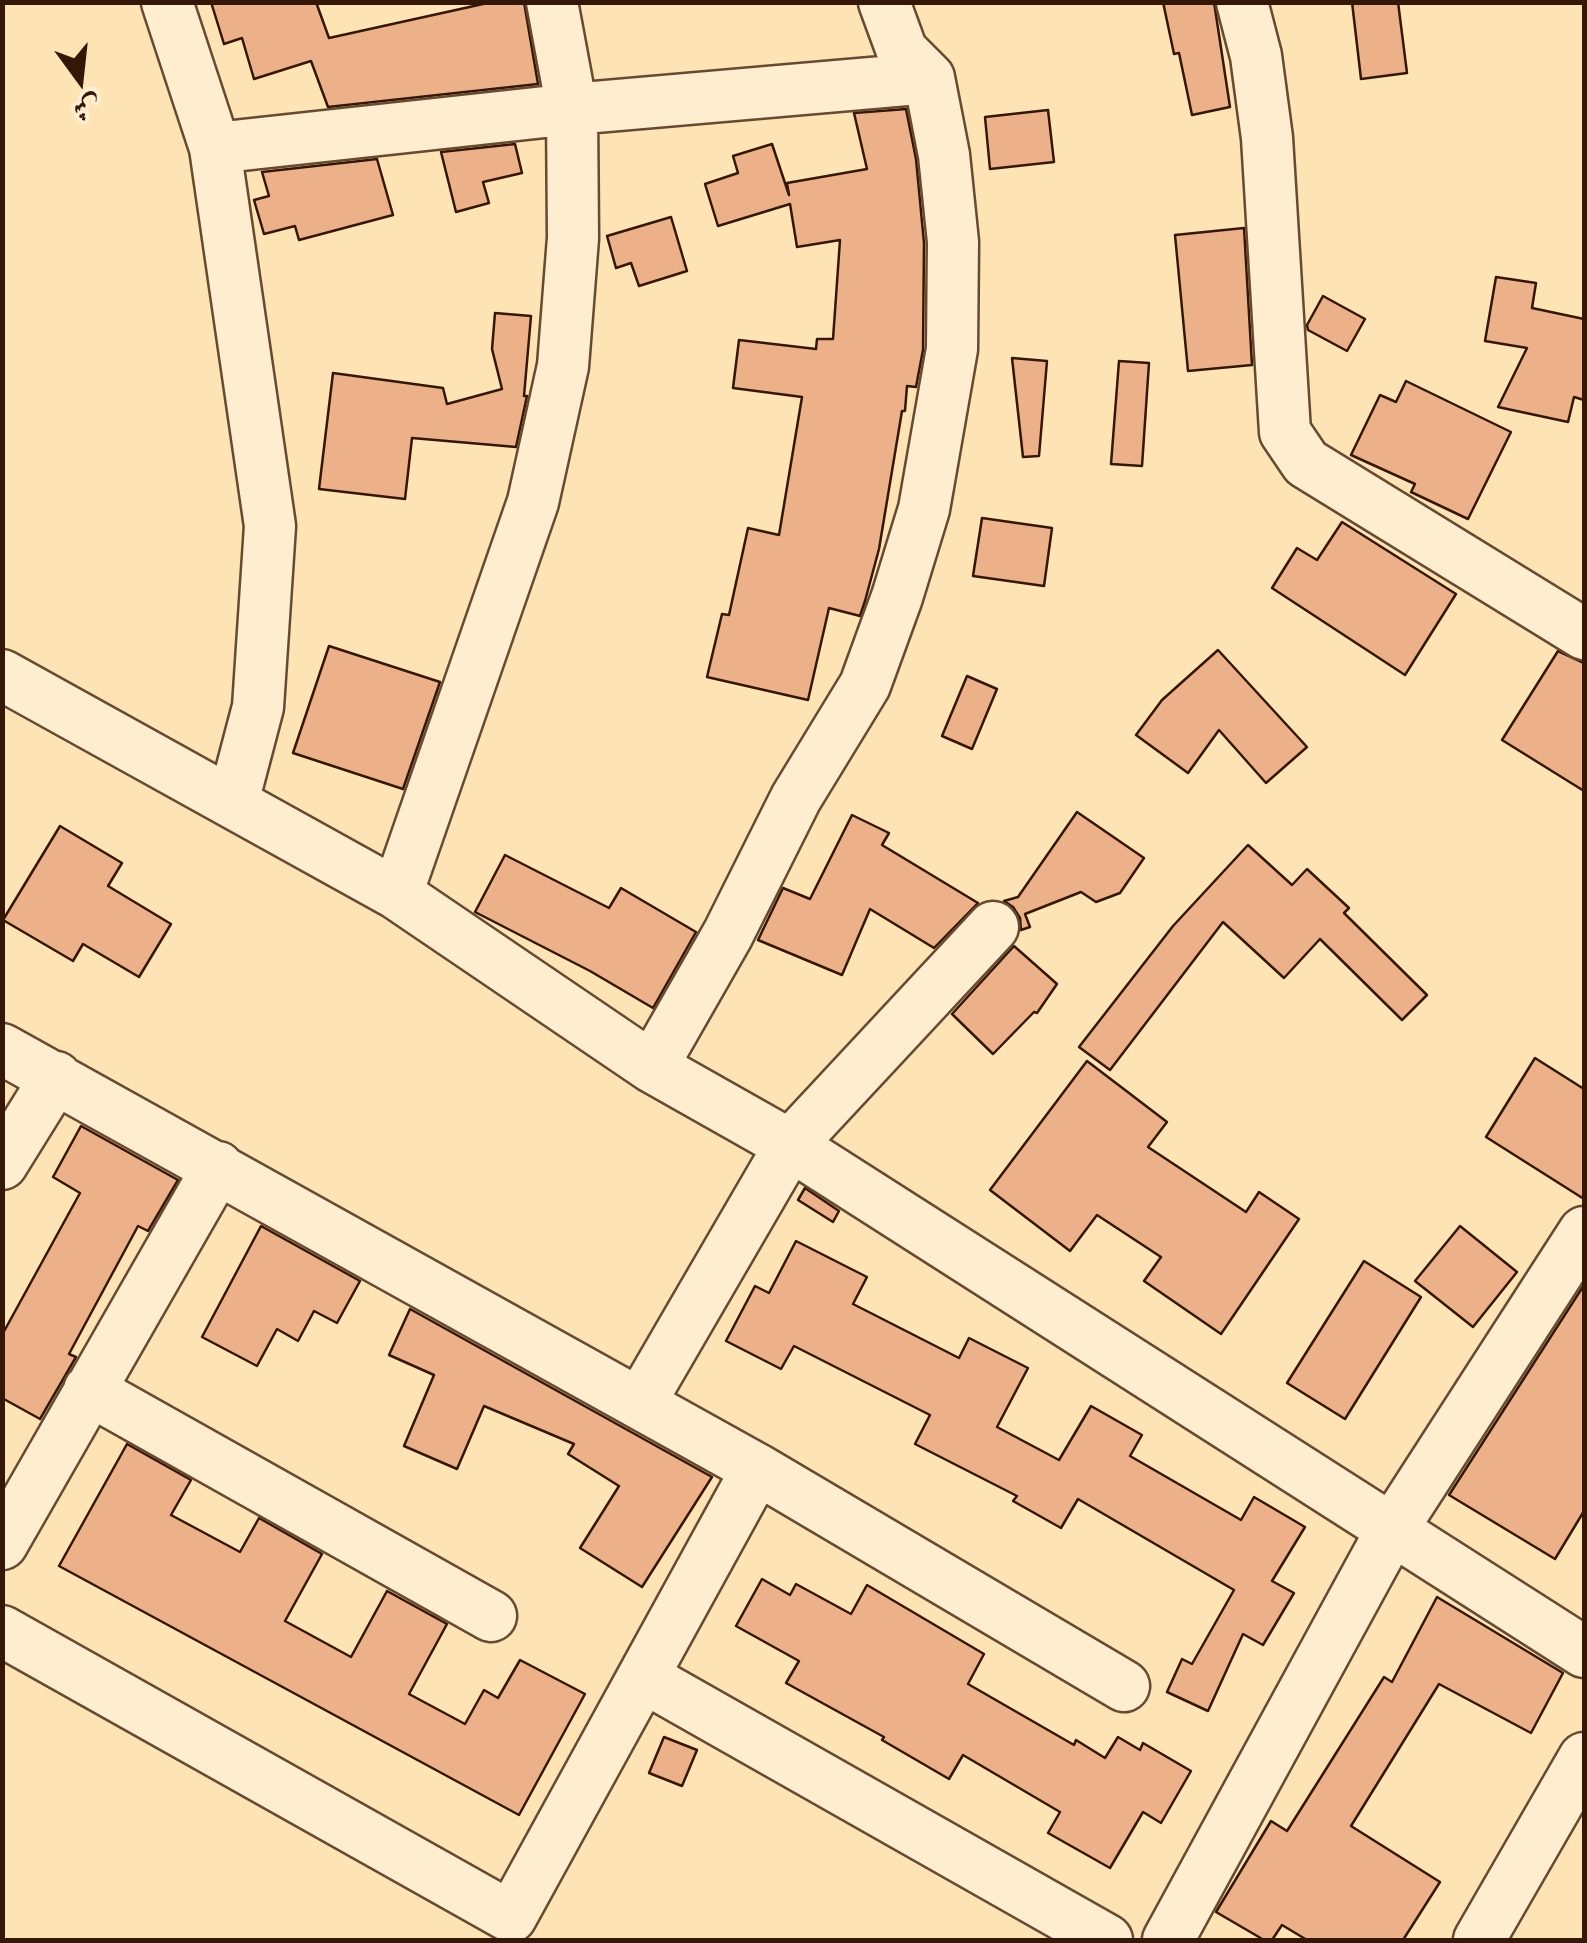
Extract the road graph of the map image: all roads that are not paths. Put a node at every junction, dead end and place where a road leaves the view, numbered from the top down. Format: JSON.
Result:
{"nodes":[{"id":1,"x":167,"y":2,"type":"edge"},
{"id":2,"x":552,"y":2,"type":"edge"},
{"id":3,"x":884,"y":2,"type":"edge"},
{"id":4,"x":1242,"y":2,"type":"edge"},
{"id":5,"x":928,"y":78,"type":"junction"},
{"id":6,"x":572,"y":109,"type":"junction"},
{"id":7,"x":215,"y":148,"type":"junction"},
{"id":8,"x":1584,"y":634,"type":"edge"},
{"id":9,"x":2,"y":675,"type":"edge"},
{"id":10,"x":233,"y":802,"type":"junction"},
{"id":11,"x":398,"y":894,"type":"junction"},
{"id":12,"x":993,"y":927,"type":"dead end"},
{"id":13,"x":2,"y":1048,"type":"edge"},
{"id":14,"x":652,"y":1067,"type":"junction"},
{"id":15,"x":56,"y":1076,"type":"junction"},
{"id":16,"x":790,"y":1145,"type":"junction"},
{"id":17,"x":2,"y":1164,"type":"edge"},
{"id":18,"x":218,"y":1167,"type":"junction"},
{"id":19,"x":1584,"y":1232,"type":"edge"},
{"id":20,"x":88,"y":1390,"type":"junction"},
{"id":21,"x":640,"y":1403,"type":"junction"},
{"id":22,"x":757,"y":1468,"type":"junction"},
{"id":23,"x":1391,"y":1530,"type":"junction"},
{"id":24,"x":2,"y":1544,"type":"edge"},
{"id":25,"x":491,"y":1616,"type":"dead end"},
{"id":26,"x":2,"y":1630,"type":"edge"},
{"id":27,"x":1584,"y":1652,"type":"edge"},
{"id":28,"x":645,"y":1678,"type":"junction"},
{"id":29,"x":1124,"y":1686,"type":"dead end"},
{"id":30,"x":1584,"y":1758,"type":"edge"},
{"id":31,"x":504,"y":1929,"type":"edge"},
{"id":32,"x":1107,"y":1940,"type":"edge"},
{"id":33,"x":1168,"y":1940,"type":"edge"},
{"id":34,"x":1479,"y":1940,"type":"edge"}],
"edges":[{"from":1,"to":7,"type":"street"},
{"from":2,"to":6,"type":"street"},
{"from":3,"to":5,"type":"street"},
{"from":4,"to":8,"type":"street"},
{"from":5,"to":6,"type":"street"},
{"from":5,"to":14,"type":"street"},
{"from":6,"to":7,"type":"street"},
{"from":6,"to":11,"type":"street"},
{"from":7,"to":10,"type":"street"},
{"from":9,"to":10,"type":"street"},
{"from":10,"to":11,"type":"street"},
{"from":11,"to":14,"type":"street"},
{"from":12,"to":16,"type":"street"},
{"from":13,"to":15,"type":"street"},
{"from":14,"to":16,"type":"street"},
{"from":15,"to":17,"type":"street"},
{"from":15,"to":18,"type":"street"},
{"from":16,"to":21,"type":"street"},
{"from":16,"to":23,"type":"street"},
{"from":18,"to":20,"type":"street"},
{"from":18,"to":21,"type":"street"},
{"from":19,"to":23,"type":"street"},
{"from":20,"to":24,"type":"street"},
{"from":20,"to":25,"type":"street"},
{"from":21,"to":22,"type":"street"},
{"from":22,"to":28,"type":"street"},
{"from":22,"to":29,"type":"street"},
{"from":23,"to":27,"type":"street"},
{"from":23,"to":33,"type":"street"},
{"from":26,"to":31,"type":"street"},
{"from":28,"to":31,"type":"street"},
{"from":28,"to":32,"type":"street"},
{"from":30,"to":34,"type":"street"}]}
